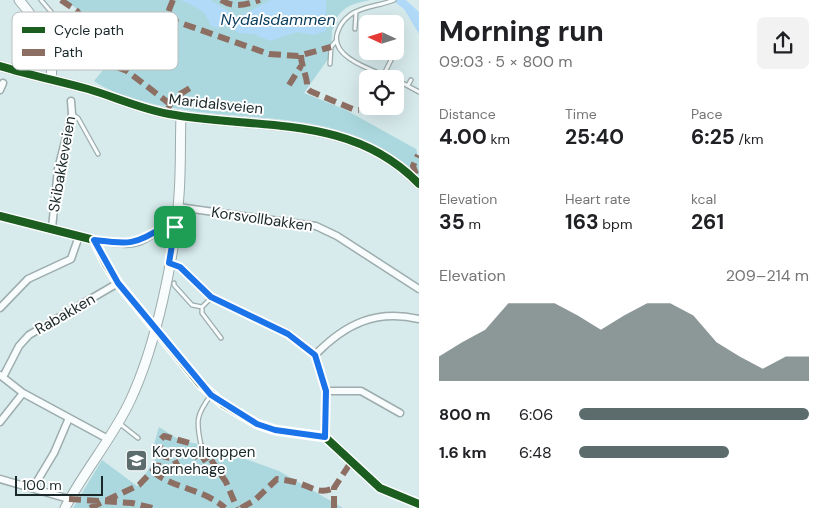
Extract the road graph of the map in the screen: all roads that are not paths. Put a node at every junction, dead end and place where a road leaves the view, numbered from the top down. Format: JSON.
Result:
{"nodes":[{"id":1,"x":19,"y":0,"type":"edge"},
{"id":2,"x":41,"y":0,"type":"edge"},
{"id":3,"x":392,"y":1,"type":"edge"},
{"id":4,"x":28,"y":12,"type":"edge"},
{"id":5,"x":51,"y":12,"type":"edge"},
{"id":6,"x":356,"y":12,"type":"junction"},
{"id":7,"x":355,"y":29,"type":"dead end"},
{"id":8,"x":336,"y":40,"type":"junction"},
{"id":9,"x":391,"y":60,"type":"dead end"},
{"id":10,"x":330,"y":64,"type":"dead end"},
{"id":11,"x":15,"y":70,"type":"edge"},
{"id":12,"x":51,"y":70,"type":"edge"},
{"id":13,"x":375,"y":70,"type":"edge"},
{"id":14,"x":386,"y":70,"type":"edge"},
{"id":15,"x":52,"y":80,"type":"junction"},
{"id":16,"x":411,"y":80,"type":"dead end"},
{"id":17,"x":4,"y":83,"type":"dead end"},
{"id":18,"x":404,"y":83,"type":"edge"},
{"id":19,"x":408,"y":85,"type":"junction"},
{"id":20,"x":0,"y":90,"type":"edge"},
{"id":21,"x":419,"y":92,"type":"edge"},
{"id":22,"x":71,"y":101,"type":"dead end"},
{"id":23,"x":72,"y":114,"type":"junction"},
{"id":24,"x":181,"y":116,"type":"junction"},
{"id":25,"x":98,"y":154,"type":"dead end"},
{"id":26,"x":419,"y":184,"type":"edge"},
{"id":27,"x":178,"y":207,"type":"junction"},
{"id":28,"x":0,"y":216,"type":"edge"},
{"id":29,"x":175,"y":227,"type":"junction"},
{"id":30,"x":52,"y":228,"type":"junction"},
{"id":31,"x":79,"y":236,"type":"junction"},
{"id":32,"x":94,"y":240,"type":"junction"},
{"id":33,"x":169,"y":263,"type":"junction"},
{"id":34,"x":118,"y":283,"type":"junction"},
{"id":35,"x":174,"y":283,"type":"dead end"},
{"id":36,"x":419,"y":289,"type":"edge"},
{"id":37,"x":211,"y":297,"type":"junction"},
{"id":38,"x":202,"y":307,"type":"junction"},
{"id":39,"x":0,"y":308,"type":"edge"},
{"id":40,"x":419,"y":319,"type":"edge"},
{"id":41,"x":155,"y":327,"type":"junction"},
{"id":42,"x":221,"y":338,"type":"dead end"},
{"id":43,"x":315,"y":355,"type":"junction"},
{"id":44,"x":2,"y":376,"type":"edge"},
{"id":45,"x":326,"y":391,"type":"junction"},
{"id":46,"x":23,"y":393,"type":"junction"},
{"id":47,"x":211,"y":395,"type":"junction"},
{"id":48,"x":400,"y":413,"type":"dead end"},
{"id":49,"x":69,"y":418,"type":"junction"},
{"id":50,"x":0,"y":422,"type":"edge"},
{"id":51,"x":118,"y":422,"type":"junction"},
{"id":52,"x":325,"y":437,"type":"junction"},
{"id":53,"x":138,"y":438,"type":"dead end"},
{"id":54,"x":108,"y":439,"type":"junction"},
{"id":55,"x":202,"y":444,"type":"dead end"},
{"id":56,"x":0,"y":478,"type":"edge"},
{"id":57,"x":33,"y":488,"type":"junction"},
{"id":58,"x":70,"y":499,"type":"junction"},
{"id":59,"x":419,"y":504,"type":"edge"},
{"id":60,"x":65,"y":508,"type":"edge"}],
"edges":[{"from":1,"to":4,"type":"main road"},
{"from":2,"to":5,"type":"lane"},
{"from":3,"to":6,"type":"lane"},
{"from":6,"to":7,"type":"lane"},
{"from":6,"to":8,"type":"lane"},
{"from":8,"to":10,"type":"lane"},
{"from":8,"to":13,"type":"lane"},
{"from":9,"to":14,"type":"lane"},
{"from":11,"to":15,"type":"main road","name":"Maridalsveien"},
{"from":12,"to":15,"type":"main road"},
{"from":15,"to":24,"type":"main road","name":"Maridalsveien"},
{"from":16,"to":19,"type":"lane"},
{"from":17,"to":20,"type":"street"},
{"from":18,"to":19,"type":"lane"},
{"from":19,"to":21,"type":"lane"},
{"from":22,"to":23,"type":"street","name":"Skibakkeveien"},
{"from":23,"to":25,"type":"lane"},
{"from":23,"to":30,"type":"street","name":"Skibakkeveien"},
{"from":24,"to":26,"type":"main road","name":"Maridalsveien"},
{"from":24,"to":27,"type":"main road"},
{"from":27,"to":29,"type":"main road"},
{"from":27,"to":36,"type":"street","name":"Korsvollbakken"},
{"from":28,"to":30,"type":"street"},
{"from":29,"to":32,"type":"street"},
{"from":29,"to":33,"type":"main road"},
{"from":30,"to":31,"type":"street"},
{"from":31,"to":32,"type":"street"},
{"from":31,"to":39,"type":"street"},
{"from":32,"to":34,"type":"street"},
{"from":33,"to":37,"type":"street"},
{"from":33,"to":41,"type":"main road"},
{"from":34,"to":41,"type":"street"},
{"from":34,"to":44,"type":"street","name":"Rabakken"},
{"from":35,"to":38,"type":"lane"},
{"from":37,"to":38,"type":"lane"},
{"from":37,"to":43,"type":"street"},
{"from":38,"to":42,"type":"lane"},
{"from":40,"to":43,"type":"street"},
{"from":41,"to":47,"type":"street"},
{"from":41,"to":51,"type":"main road"},
{"from":43,"to":45,"type":"street"},
{"from":44,"to":46,"type":"street"},
{"from":45,"to":48,"type":"street"},
{"from":45,"to":52,"type":"street"},
{"from":46,"to":49,"type":"street"},
{"from":46,"to":50,"type":"street"},
{"from":47,"to":52,"type":"street"},
{"from":47,"to":55,"type":"lane"},
{"from":49,"to":54,"type":"street"},
{"from":49,"to":57,"type":"street"},
{"from":51,"to":53,"type":"lane"},
{"from":51,"to":54,"type":"main road"},
{"from":52,"to":59,"type":"street"},
{"from":54,"to":58,"type":"main road"},
{"from":56,"to":57,"type":"street"},
{"from":57,"to":58,"type":"street"},
{"from":58,"to":60,"type":"main road"}]}
